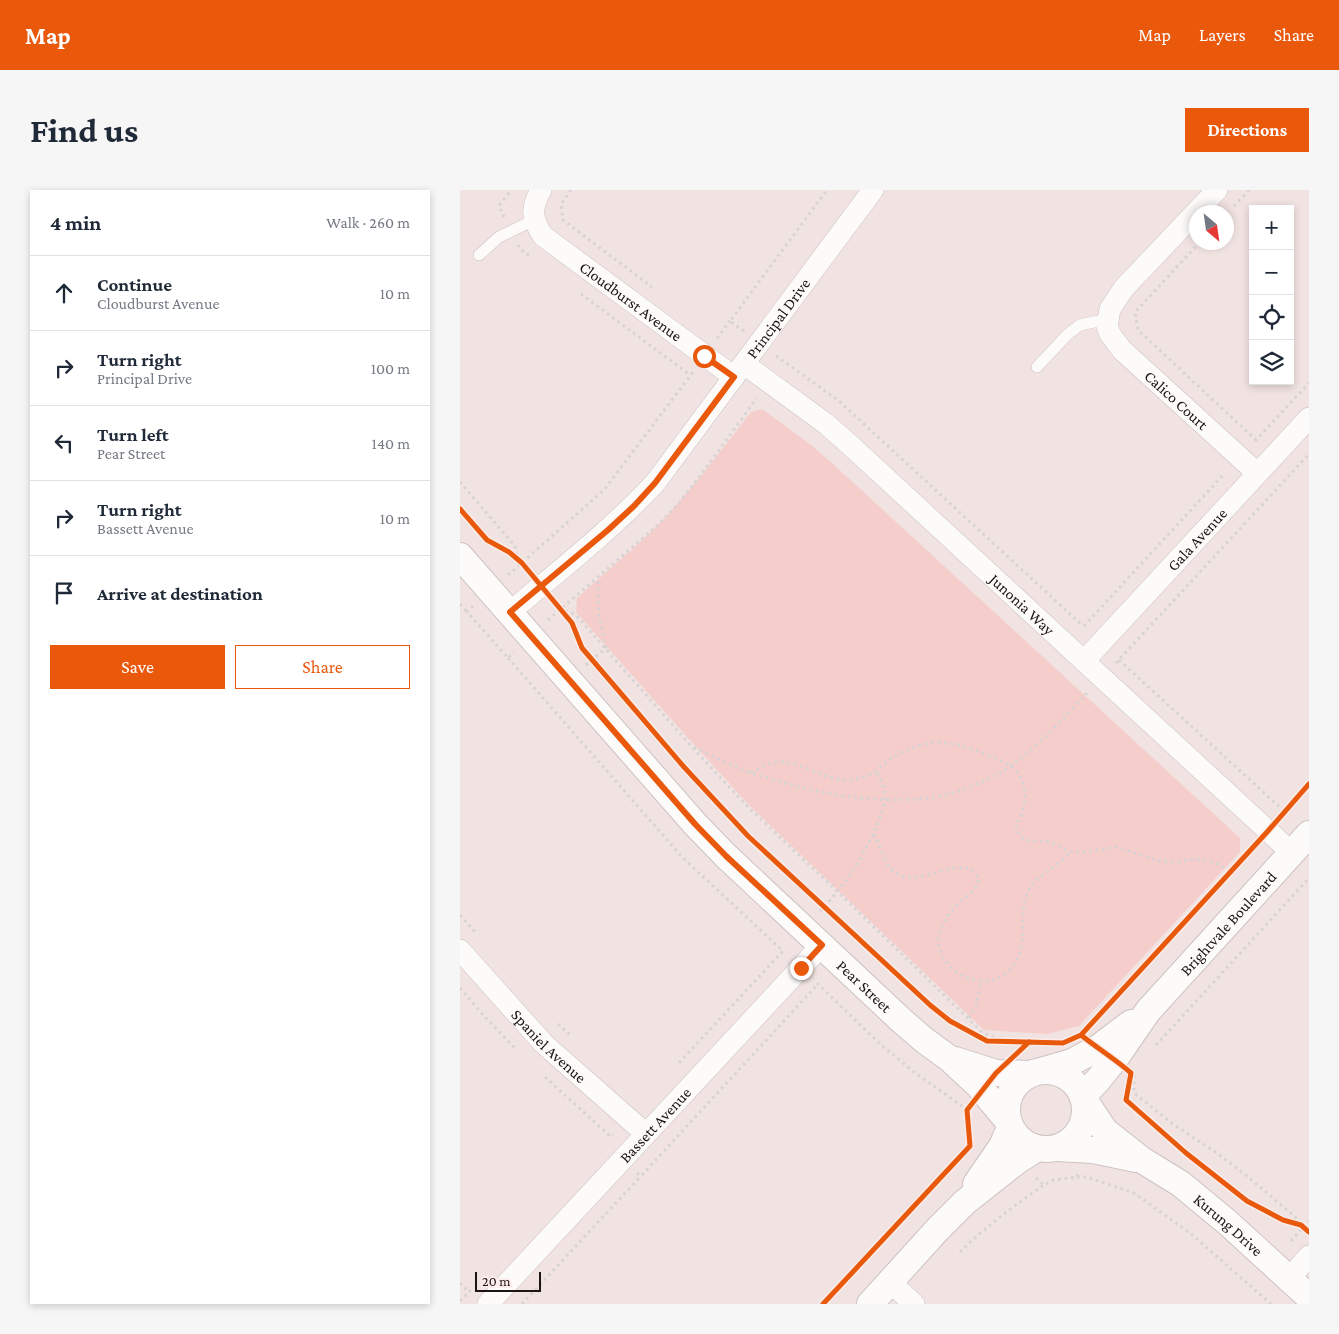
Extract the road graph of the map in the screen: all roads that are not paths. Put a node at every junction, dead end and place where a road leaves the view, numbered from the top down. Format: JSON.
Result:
{"nodes":[{"id":1,"x":541,"y":190,"type":"edge"},
{"id":2,"x":873,"y":190,"type":"edge"},
{"id":3,"x":1217,"y":190,"type":"edge"},
{"id":4,"x":534,"y":220,"type":"junction"},
{"id":5,"x":479,"y":255,"type":"dead end"},
{"id":6,"x":1108,"y":319,"type":"junction"},
{"id":7,"x":1038,"y":366,"type":"dead end"},
{"id":8,"x":739,"y":370,"type":"junction"},
{"id":9,"x":1309,"y":418,"type":"edge"},
{"id":10,"x":1257,"y":473,"type":"junction"},
{"id":11,"x":460,"y":556,"type":"edge"},
{"id":12,"x":510,"y":612,"type":"junction"},
{"id":13,"x":1084,"y":661,"type":"junction"},
{"id":14,"x":1301,"y":844,"type":"edge"},
{"id":15,"x":822,"y":945,"type":"junction"},
{"id":16,"x":460,"y":950,"type":"edge"},
{"id":17,"x":1148,"y":1011,"type":"junction"},
{"id":18,"x":950,"y":1059,"type":"junction"},
{"id":19,"x":1035,"y":1072,"type":"junction"},
{"id":20,"x":1083,"y":1097,"type":"junction"},
{"id":21,"x":1009,"y":1124,"type":"junction"},
{"id":22,"x":646,"y":1134,"type":"junction"},
{"id":23,"x":1047,"y":1148,"type":"junction"},
{"id":24,"x":1142,"y":1160,"type":"junction"},
{"id":25,"x":965,"y":1202,"type":"junction"},
{"id":26,"x":1309,"y":1256,"type":"edge"},
{"id":27,"x":1289,"y":1279,"type":"junction"},
{"id":28,"x":890,"y":1282,"type":"junction"},
{"id":29,"x":1309,"y":1297,"type":"edge"},
{"id":30,"x":488,"y":1304,"type":"edge"},
{"id":31,"x":870,"y":1304,"type":"edge"},
{"id":32,"x":914,"y":1304,"type":"edge"}],
"edges":[{"from":1,"to":4,"type":"street"},
{"from":2,"to":8,"type":"street","name":"Principal Drive"},
{"from":3,"to":6,"type":"street"},
{"from":4,"to":5,"type":"lane"},
{"from":4,"to":8,"type":"street","name":"Cloudburst Avenue"},
{"from":6,"to":7,"type":"lane"},
{"from":6,"to":10,"type":"street","name":"Calico Court"},
{"from":8,"to":12,"type":"street","name":"Principal Drive"},
{"from":8,"to":13,"type":"street","name":"Junonia Way"},
{"from":9,"to":10,"type":"street","name":"Gala Avenue"},
{"from":10,"to":13,"type":"street","name":"Gala Avenue"},
{"from":11,"to":12,"type":"street","name":"Pear Street"},
{"from":12,"to":15,"type":"street","name":"Pear Street"},
{"from":13,"to":14,"type":"street","name":"Junonia Way"},
{"from":14,"to":17,"type":"street","name":"Brightvale Boulevard"},
{"from":15,"to":18,"type":"street","name":"Pear Street"},
{"from":15,"to":22,"type":"street","name":"Bassett Avenue"},
{"from":16,"to":22,"type":"street","name":"Spaniel Avenue"},
{"from":17,"to":19,"type":"street","name":"Brightvale Boulevard"},
{"from":17,"to":20,"type":"street","name":"Brightvale Boulevard"},
{"from":18,"to":19,"type":"street","name":"Pear Street"},
{"from":18,"to":21,"type":"street","name":"Pear Street"},
{"from":19,"to":20,"type":"street"},
{"from":19,"to":21,"type":"street"},
{"from":20,"to":23,"type":"street"},
{"from":20,"to":24,"type":"street","name":"Kurung Drive"},
{"from":21,"to":23,"type":"street"},
{"from":21,"to":25,"type":"street"},
{"from":22,"to":30,"type":"street","name":"Bassett Avenue"},
{"from":23,"to":24,"type":"street","name":"Kurung Drive"},
{"from":23,"to":25,"type":"street"},
{"from":24,"to":27,"type":"street","name":"Kurung Drive"},
{"from":25,"to":28,"type":"street"},
{"from":26,"to":27,"type":"street"},
{"from":27,"to":29,"type":"street","name":"Kurung Drive"},
{"from":28,"to":31,"type":"street"},
{"from":28,"to":32,"type":"street"}]}
